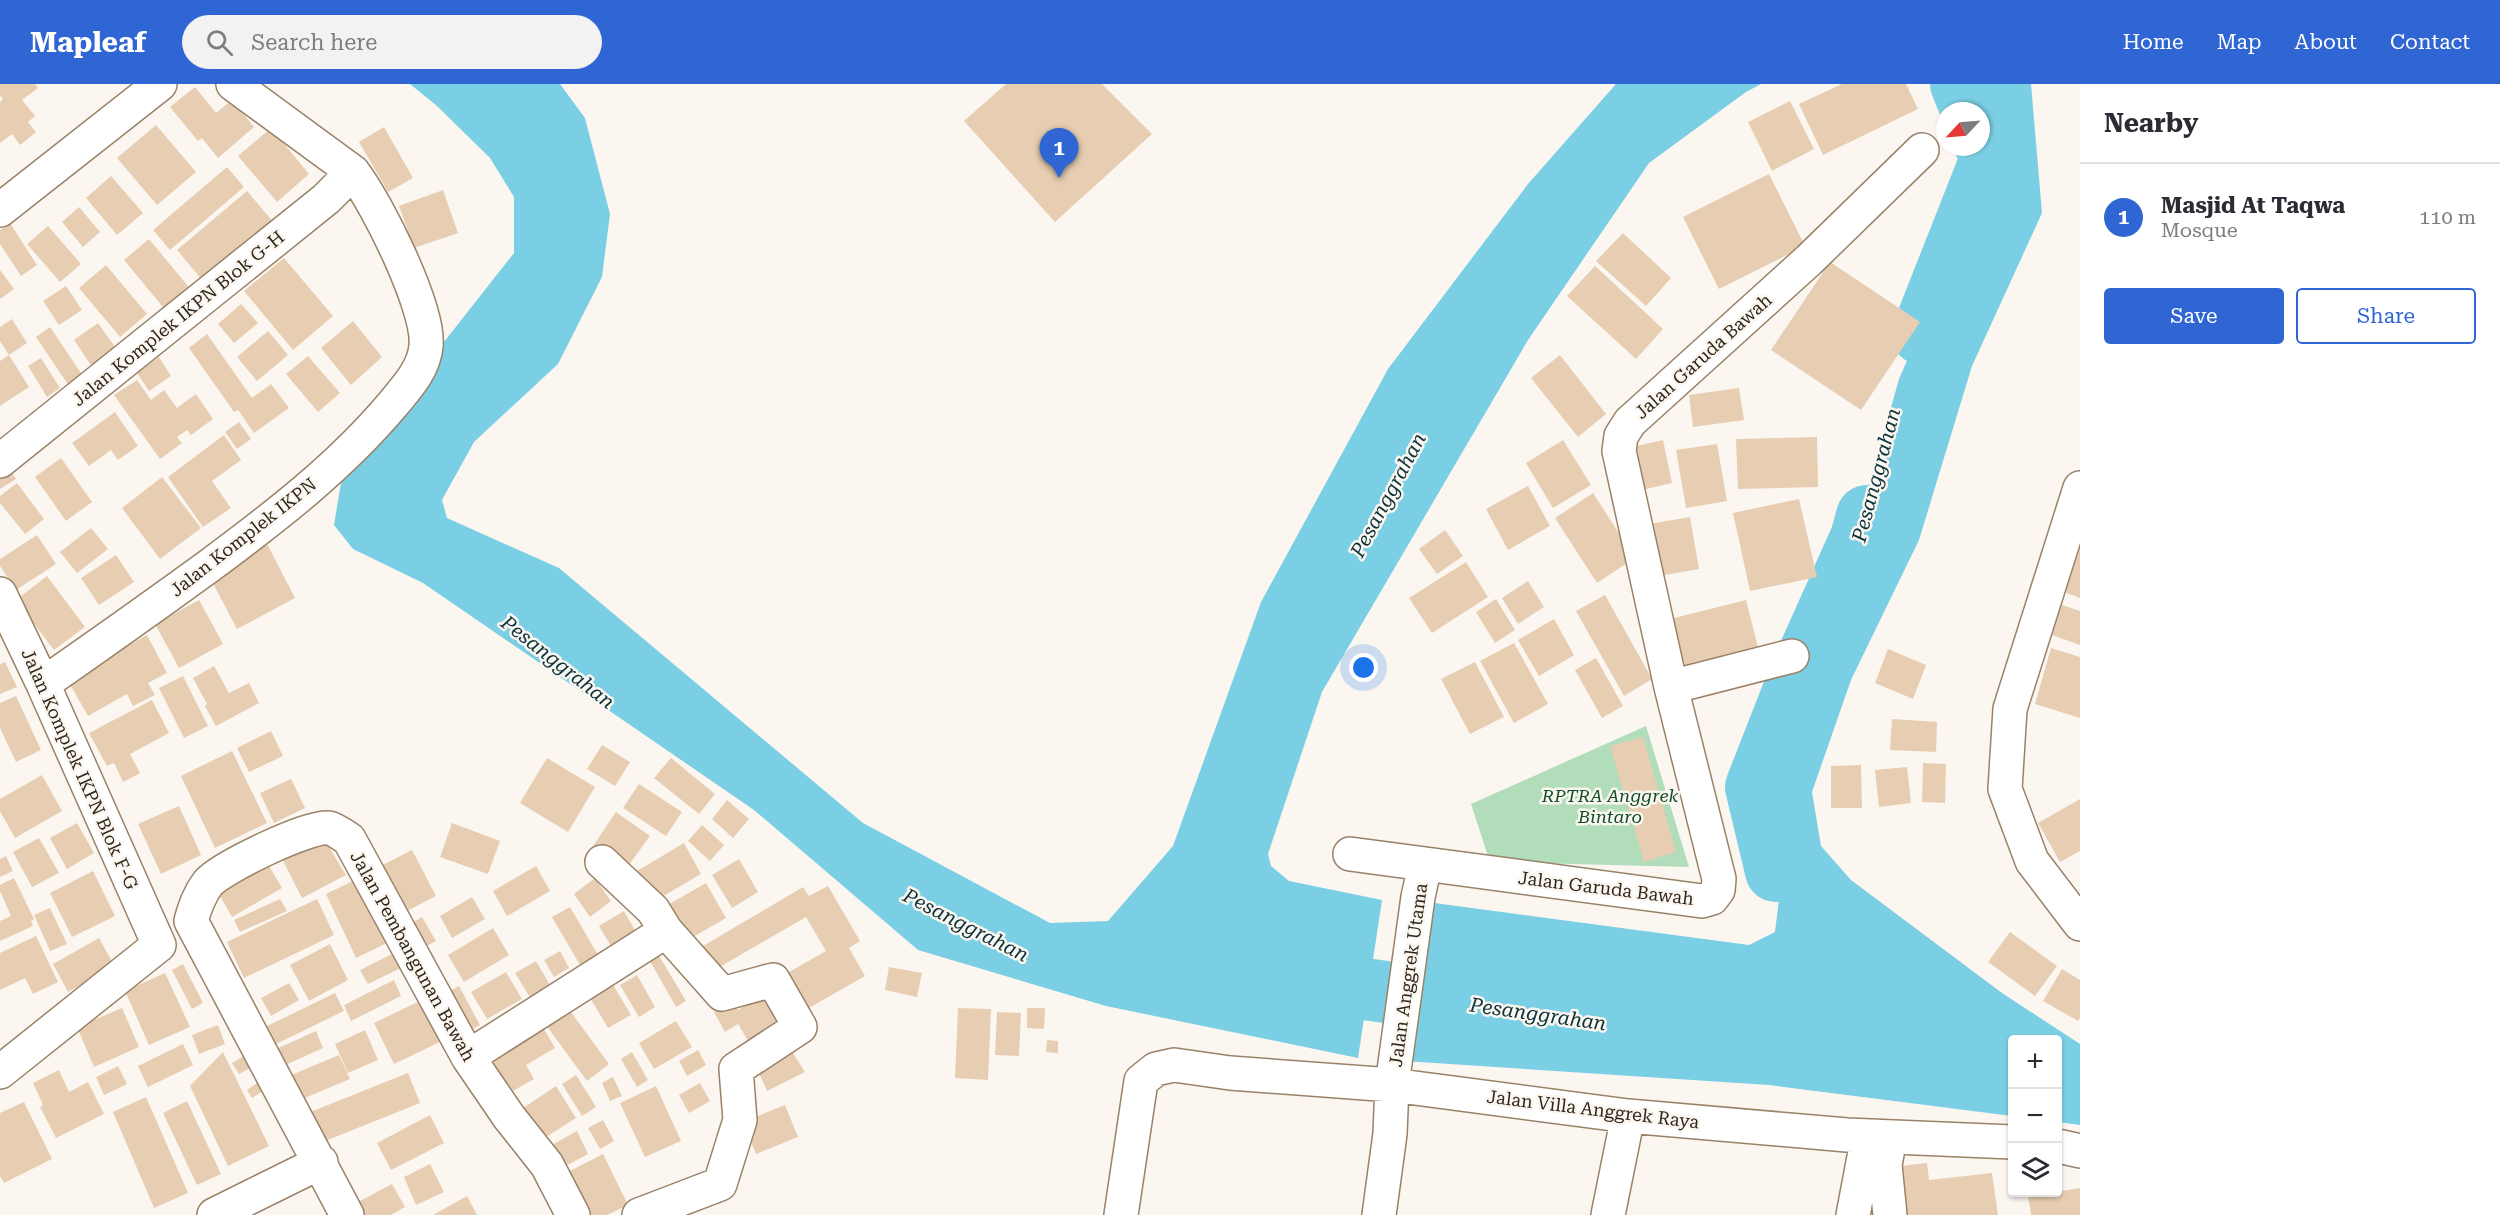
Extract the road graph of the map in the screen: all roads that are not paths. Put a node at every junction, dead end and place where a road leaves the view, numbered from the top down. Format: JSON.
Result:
{"nodes":[{"id":1,"x":160,"y":84,"type":"edge"},
{"id":2,"x":233,"y":84,"type":"edge"},
{"id":3,"x":1922,"y":150,"type":"dead end"},
{"id":4,"x":353,"y":172,"type":"junction"},
{"id":5,"x":0,"y":210,"type":"edge"},
{"id":6,"x":0,"y":461,"type":"edge"},
{"id":7,"x":2080,"y":488,"type":"edge"},
{"id":8,"x":0,"y":594,"type":"edge"},
{"id":9,"x":1792,"y":656,"type":"dead end"},
{"id":10,"x":43,"y":684,"type":"junction"},
{"id":11,"x":1671,"y":687,"type":"junction"},
{"id":12,"x":1350,"y":854,"type":"dead end"},
{"id":13,"x":602,"y":862,"type":"dead end"},
{"id":14,"x":1425,"y":865,"type":"junction"},
{"id":15,"x":2080,"y":924,"type":"edge"},
{"id":16,"x":666,"y":931,"type":"junction"},
{"id":17,"x":468,"y":1057,"type":"junction"},
{"id":18,"x":2,"y":1066,"type":"edge"},
{"id":19,"x":1395,"y":1071,"type":"junction"},
{"id":20,"x":1628,"y":1116,"type":"junction"},
{"id":21,"x":1880,"y":1136,"type":"junction"},
{"id":22,"x":2008,"y":1142,"type":"edge"},
{"id":23,"x":2062,"y":1147,"type":"edge"},
{"id":24,"x":2080,"y":1151,"type":"edge"},
{"id":25,"x":321,"y":1162,"type":"junction"},
{"id":26,"x":214,"y":1215,"type":"edge"},
{"id":27,"x":347,"y":1215,"type":"edge"},
{"id":28,"x":573,"y":1215,"type":"edge"},
{"id":29,"x":639,"y":1215,"type":"edge"},
{"id":30,"x":1121,"y":1215,"type":"edge"},
{"id":31,"x":1379,"y":1215,"type":"edge"},
{"id":32,"x":1608,"y":1215,"type":"edge"},
{"id":33,"x":1853,"y":1215,"type":"edge"},
{"id":34,"x":1890,"y":1215,"type":"edge"}],
"edges":[{"from":1,"to":5,"type":"street"},
{"from":2,"to":4,"type":"street","name":"Jalan Komplek IKPN"},
{"from":3,"to":11,"type":"street","name":"Jalan Garuda Bawah"},
{"from":4,"to":6,"type":"street","name":"Jalan Komplek IKPN Blok G-H"},
{"from":4,"to":10,"type":"street","name":"Jalan Komplek IKPN"},
{"from":7,"to":15,"type":"street"},
{"from":8,"to":10,"type":"street","name":"Jalan Komplek IKPN Blok F-G"},
{"from":9,"to":11,"type":"street"},
{"from":10,"to":18,"type":"street","name":"Jalan Komplek IKPN Blok F-G"},
{"from":11,"to":14,"type":"street","name":"Jalan Garuda Bawah"},
{"from":12,"to":14,"type":"street"},
{"from":13,"to":16,"type":"street"},
{"from":14,"to":19,"type":"street","name":"Jalan Anggrek Utama"},
{"from":16,"to":17,"type":"street"},
{"from":16,"to":29,"type":"street"},
{"from":17,"to":25,"type":"street","name":"Jalan Pembangunan Bawah"},
{"from":17,"to":28,"type":"street","name":"Jalan Pembangunan Bawah"},
{"from":19,"to":20,"type":"street","name":"Jalan Villa Anggrek Raya"},
{"from":19,"to":30,"type":"street","name":"Jalan Villa Anggrek Raya"},
{"from":19,"to":31,"type":"street","name":"Jalan Anggrek Utama"},
{"from":20,"to":21,"type":"street","name":"Jalan Villa Anggrek Raya"},
{"from":20,"to":32,"type":"street"},
{"from":21,"to":22,"type":"street","name":"Jalan Villa Anggrek Raya"},
{"from":21,"to":33,"type":"street"},
{"from":21,"to":34,"type":"street"},
{"from":23,"to":24,"type":"street"},
{"from":25,"to":26,"type":"street"},
{"from":25,"to":27,"type":"street","name":"Jalan Pembangunan Bawah"}]}
